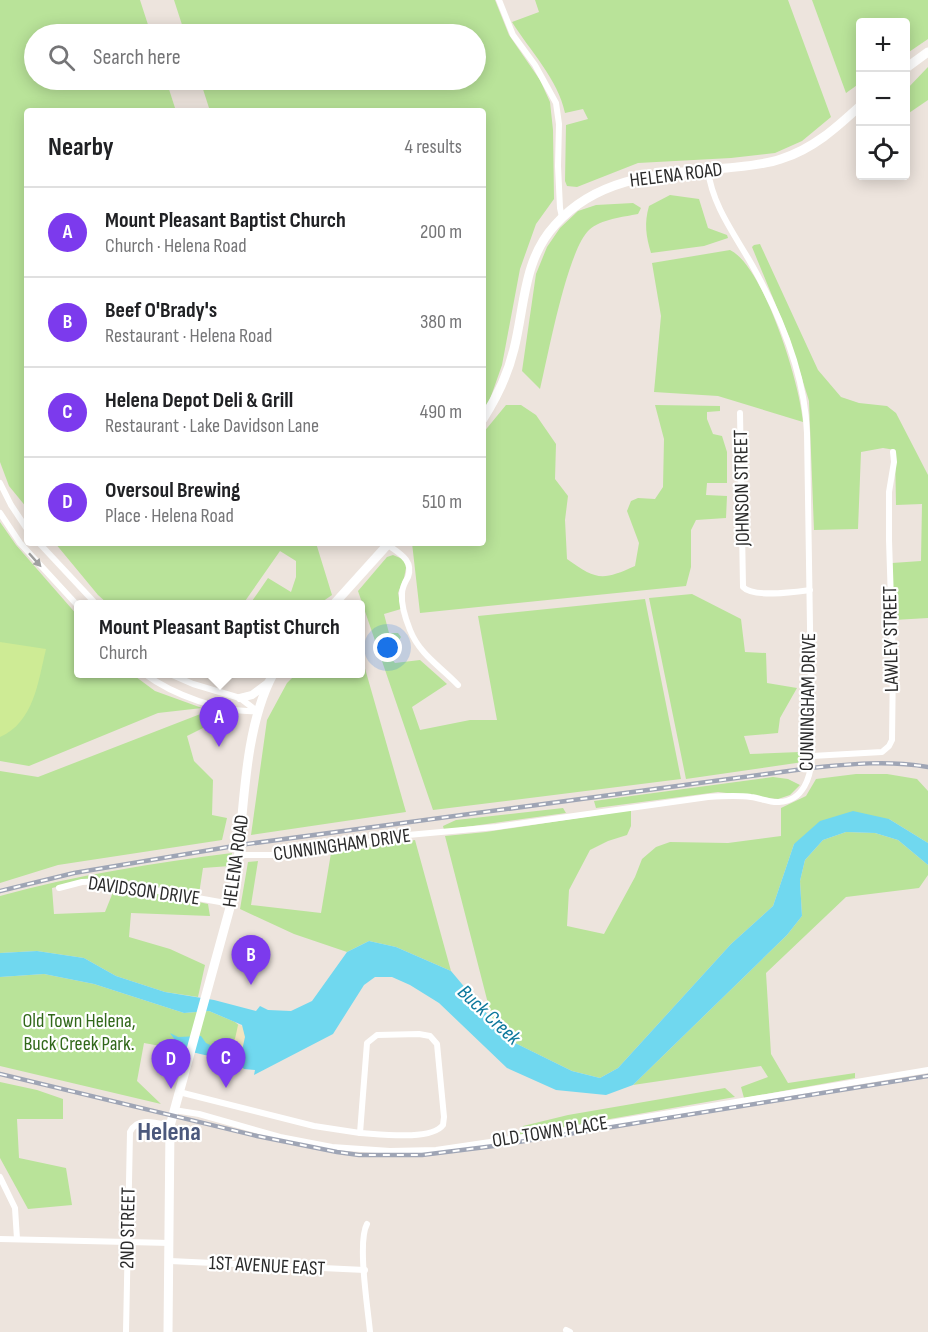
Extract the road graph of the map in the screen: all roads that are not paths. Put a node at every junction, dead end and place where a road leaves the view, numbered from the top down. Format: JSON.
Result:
{"nodes":[{"id":1,"x":499,"y":0,"type":"edge"},
{"id":2,"x":928,"y":52,"type":"edge"},
{"id":3,"x":910,"y":65,"type":"edge"},
{"id":4,"x":856,"y":110,"type":"edge"},
{"id":5,"x":708,"y":170,"type":"junction"},
{"id":6,"x":562,"y":217,"type":"junction"},
{"id":7,"x":740,"y":413,"type":"dead end"},
{"id":8,"x":486,"y":414,"type":"edge"},
{"id":9,"x":893,"y":452,"type":"dead end"},
{"id":10,"x":0,"y":483,"type":"edge"},
{"id":11,"x":0,"y":513,"type":"edge"},
{"id":12,"x":24,"y":524,"type":"edge"},
{"id":13,"x":42,"y":546,"type":"edge"},
{"id":14,"x":386,"y":546,"type":"edge"},
{"id":15,"x":390,"y":546,"type":"edge"},
{"id":16,"x":810,"y":590,"type":"junction"},
{"id":17,"x":92,"y":600,"type":"edge"},
{"id":18,"x":338,"y":600,"type":"edge"},
{"id":19,"x":74,"y":602,"type":"edge"},
{"id":20,"x":152,"y":678,"type":"edge"},
{"id":21,"x":179,"y":678,"type":"edge"},
{"id":22,"x":271,"y":678,"type":"edge"},
{"id":23,"x":268,"y":683,"type":"junction"},
{"id":24,"x":458,"y":685,"type":"dead end"},
{"id":25,"x":240,"y":698,"type":"junction"},
{"id":26,"x":257,"y":711,"type":"junction"},
{"id":27,"x":812,"y":756,"type":"junction"},
{"id":28,"x":239,"y":855,"type":"junction"},
{"id":29,"x":59,"y":888,"type":"dead end"},
{"id":30,"x":231,"y":903,"type":"junction"},
{"id":31,"x":928,"y":1070,"type":"edge"},
{"id":32,"x":179,"y":1092,"type":"junction"},
{"id":33,"x":174,"y":1110,"type":"junction"},
{"id":34,"x":170,"y":1126,"type":"junction"},
{"id":35,"x":360,"y":1133,"type":"junction"},
{"id":36,"x":0,"y":1177,"type":"edge"},
{"id":37,"x":367,"y":1224,"type":"dead end"},
{"id":38,"x":0,"y":1239,"type":"edge"},
{"id":39,"x":18,"y":1239,"type":"junction"},
{"id":40,"x":128,"y":1242,"type":"junction"},
{"id":41,"x":170,"y":1244,"type":"junction"},
{"id":42,"x":170,"y":1261,"type":"junction"},
{"id":43,"x":364,"y":1270,"type":"junction"},
{"id":44,"x":126,"y":1332,"type":"edge"},
{"id":45,"x":168,"y":1332,"type":"edge"},
{"id":46,"x":370,"y":1332,"type":"edge"}],
"edges":[{"from":1,"to":6,"type":"street"},
{"from":2,"to":3,"type":"main road"},
{"from":4,"to":5,"type":"main road","name":"HELENA ROAD"},
{"from":5,"to":6,"type":"main road","name":"HELENA ROAD"},
{"from":5,"to":16,"type":"street","name":"CUNNINGHAM DRIVE"},
{"from":6,"to":8,"type":"main road","name":"HELENA ROAD"},
{"from":7,"to":16,"type":"street","name":"JOHNSON STREET"},
{"from":9,"to":27,"type":"street","name":"LAWLEY STREET"},
{"from":10,"to":12,"type":"street"},
{"from":11,"to":19,"type":"street","one_way":true},
{"from":13,"to":17,"type":"street"},
{"from":14,"to":18,"type":"main road"},
{"from":15,"to":24,"type":"street"},
{"from":16,"to":27,"type":"street","name":"CUNNINGHAM DRIVE"},
{"from":20,"to":26,"type":"street"},
{"from":21,"to":25,"type":"street"},
{"from":22,"to":23,"type":"main road","name":"HELENA ROAD"},
{"from":23,"to":25,"type":"street"},
{"from":23,"to":26,"type":"main road","name":"HELENA ROAD"},
{"from":25,"to":26,"type":"street"},
{"from":26,"to":28,"type":"main road","name":"HELENA ROAD"},
{"from":27,"to":28,"type":"street","name":"CUNNINGHAM DRIVE"},
{"from":28,"to":30,"type":"main road","name":"HELENA ROAD"},
{"from":29,"to":30,"type":"street","name":"DAVIDSON DRIVE"},
{"from":30,"to":32,"type":"main road","name":"HELENA ROAD"},
{"from":31,"to":33,"type":"street","name":"OLD TOWN PLACE"},
{"from":32,"to":33,"type":"main road","name":"HELENA ROAD"},
{"from":32,"to":35,"type":"street"},
{"from":33,"to":34,"type":"main road","name":"HELENA ROAD"},
{"from":34,"to":40,"type":"street","name":"2ND STREET"},
{"from":34,"to":41,"type":"main road","name":"HELENA ROAD"},
{"from":35,"to":35,"type":"street"},
{"from":36,"to":39,"type":"street"},
{"from":37,"to":43,"type":"street"},
{"from":38,"to":39,"type":"street"},
{"from":39,"to":40,"type":"street"},
{"from":40,"to":41,"type":"street"},
{"from":40,"to":44,"type":"street","name":"2ND STREET"},
{"from":41,"to":42,"type":"main road","name":"HELENA ROAD"},
{"from":42,"to":43,"type":"street","name":"1ST AVENUE EAST"},
{"from":42,"to":45,"type":"main road","name":"HELENA ROAD"},
{"from":43,"to":46,"type":"street"}]}
